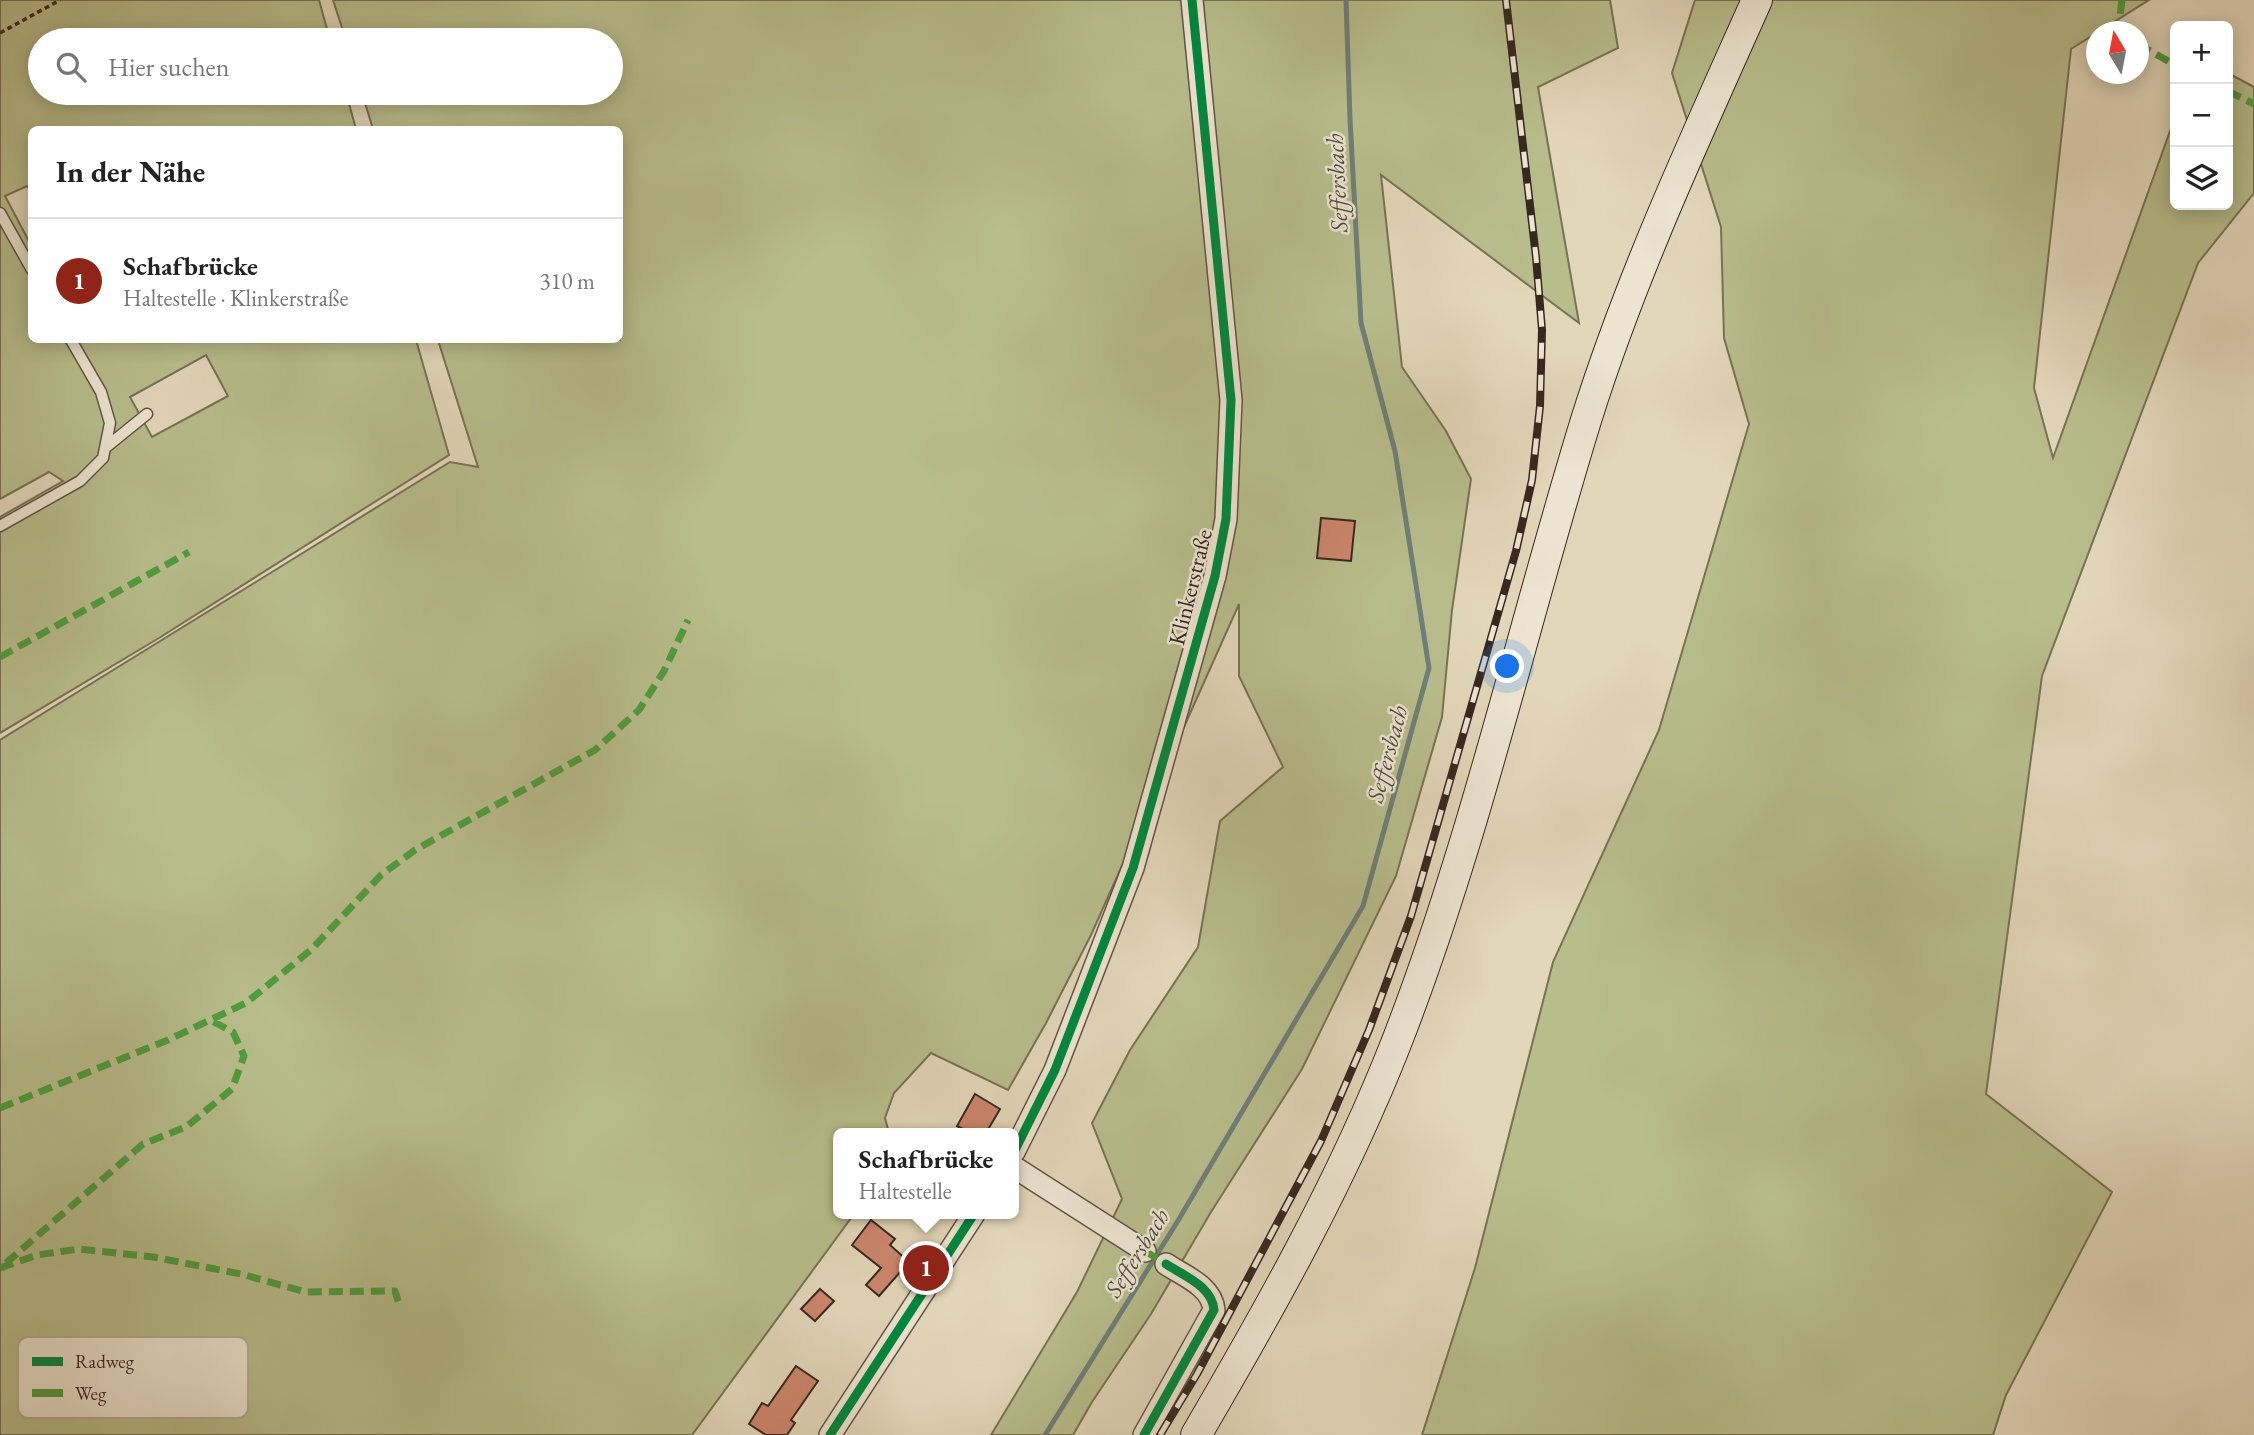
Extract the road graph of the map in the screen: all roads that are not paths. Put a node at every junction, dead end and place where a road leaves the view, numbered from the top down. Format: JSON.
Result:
{"nodes":[{"id":1,"x":1192,"y":0,"type":"edge"},
{"id":2,"x":1757,"y":0,"type":"edge"},
{"id":3,"x":0,"y":213,"type":"edge"},
{"id":4,"x":4,"y":229,"type":"edge"},
{"id":5,"x":28,"y":264,"type":"edge"},
{"id":6,"x":73,"y":343,"type":"edge"},
{"id":7,"x":147,"y":414,"type":"dead end"},
{"id":8,"x":105,"y":448,"type":"junction"},
{"id":9,"x":0,"y":526,"type":"edge"},
{"id":10,"x":1019,"y":1140,"type":"edge"},
{"id":11,"x":1019,"y":1171,"type":"edge"},
{"id":12,"x":971,"y":1219,"type":"edge"},
{"id":13,"x":1145,"y":1251,"type":"dead end"},
{"id":14,"x":1166,"y":1264,"type":"dead end"},
{"id":15,"x":830,"y":1435,"type":"edge"},
{"id":16,"x":1143,"y":1435,"type":"edge"},
{"id":17,"x":1196,"y":1435,"type":"edge"}],
"edges":[{"from":1,"to":10,"type":"street","name":"Klinkerstraße"},
{"from":2,"to":17,"type":"main road"},
{"from":3,"to":4,"type":"lane"},
{"from":4,"to":5,"type":"lane"},
{"from":6,"to":8,"type":"lane"},
{"from":7,"to":8,"type":"lane"},
{"from":8,"to":9,"type":"lane"},
{"from":11,"to":13,"type":"street"},
{"from":12,"to":15,"type":"street"},
{"from":14,"to":16,"type":"street"}]}
